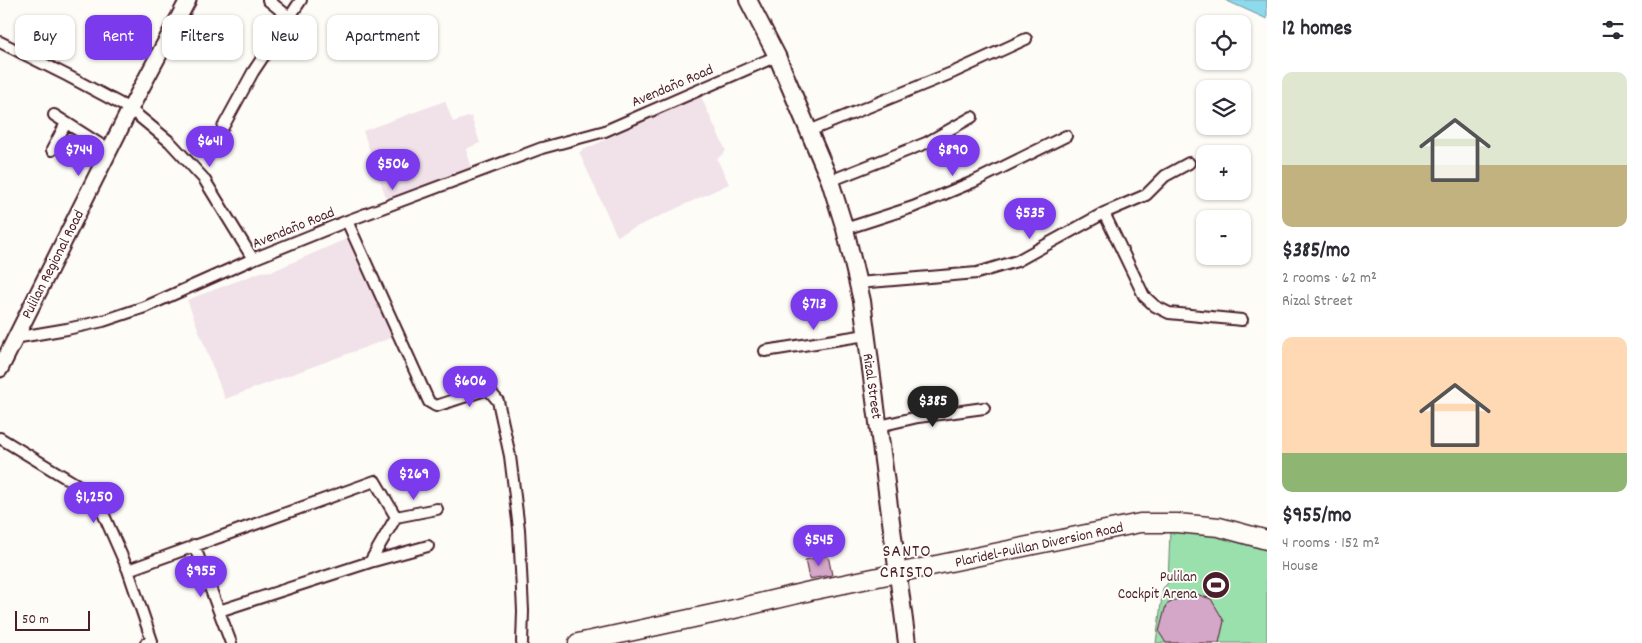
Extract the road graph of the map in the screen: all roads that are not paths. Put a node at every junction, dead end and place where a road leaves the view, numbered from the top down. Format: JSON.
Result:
{"nodes":[{"id":1,"x":188,"y":0,"type":"edge"},
{"id":2,"x":268,"y":0,"type":"edge"},
{"id":3,"x":301,"y":0,"type":"edge"},
{"id":4,"x":748,"y":0,"type":"edge"},
{"id":5,"x":287,"y":15,"type":"edge"},
{"id":6,"x":290,"y":15,"type":"edge"},
{"id":7,"x":1026,"y":39,"type":"dead end"},
{"id":8,"x":0,"y":42,"type":"edge"},
{"id":9,"x":777,"y":56,"type":"junction"},
{"id":10,"x":261,"y":60,"type":"edge"},
{"id":11,"x":130,"y":110,"type":"junction"},
{"id":12,"x":54,"y":115,"type":"dead end"},
{"id":13,"x":972,"y":117,"type":"dead end"},
{"id":14,"x":66,"y":123,"type":"junction"},
{"id":15,"x":223,"y":127,"type":"dead end"},
{"id":16,"x":809,"y":131,"type":"junction"},
{"id":17,"x":1066,"y":136,"type":"dead end"},
{"id":18,"x":52,"y":150,"type":"dead end"},
{"id":19,"x":109,"y":150,"type":"junction"},
{"id":20,"x":1189,"y":163,"type":"dead end"},
{"id":21,"x":830,"y":181,"type":"junction"},
{"id":22,"x":1104,"y":213,"type":"junction"},
{"id":23,"x":347,"y":221,"type":"junction"},
{"id":24,"x":845,"y":229,"type":"junction"},
{"id":25,"x":253,"y":259,"type":"junction"},
{"id":26,"x":858,"y":283,"type":"junction"},
{"id":27,"x":1242,"y":320,"type":"dead end"},
{"id":28,"x":866,"y":335,"type":"junction"},
{"id":29,"x":14,"y":338,"type":"junction"},
{"id":30,"x":765,"y":351,"type":"dead end"},
{"id":31,"x":0,"y":369,"type":"edge"},
{"id":32,"x":984,"y":408,"type":"dead end"},
{"id":33,"x":879,"y":426,"type":"junction"},
{"id":34,"x":0,"y":438,"type":"edge"},
{"id":35,"x":437,"y":508,"type":"dead end"},
{"id":36,"x":396,"y":517,"type":"junction"},
{"id":37,"x":1267,"y":540,"type":"edge"},
{"id":38,"x":194,"y":545,"type":"junction"},
{"id":39,"x":428,"y":546,"type":"dead end"},
{"id":40,"x":370,"y":562,"type":"junction"},
{"id":41,"x":128,"y":570,"type":"junction"},
{"id":42,"x":898,"y":573,"type":"junction"},
{"id":43,"x":219,"y":611,"type":"junction"},
{"id":44,"x":146,"y":643,"type":"edge"},
{"id":45,"x":231,"y":643,"type":"edge"},
{"id":46,"x":522,"y":643,"type":"edge"},
{"id":47,"x":578,"y":643,"type":"edge"},
{"id":48,"x":907,"y":643,"type":"edge"}],
"edges":[{"from":1,"to":11,"type":"main road","name":"Pulilan Regional Road"},
{"from":2,"to":5,"type":"street"},
{"from":3,"to":6,"type":"street"},
{"from":4,"to":9,"type":"main road","name":"Rizal Street"},
{"from":7,"to":16,"type":"street"},
{"from":8,"to":11,"type":"street"},
{"from":9,"to":16,"type":"main road","name":"Rizal Street"},
{"from":9,"to":23,"type":"street","name":"Avendaño Road"},
{"from":10,"to":15,"type":"street"},
{"from":11,"to":19,"type":"main road","name":"Pulilan Regional Road"},
{"from":11,"to":25,"type":"street"},
{"from":12,"to":14,"type":"street"},
{"from":13,"to":21,"type":"street"},
{"from":14,"to":18,"type":"street"},
{"from":14,"to":19,"type":"street"},
{"from":16,"to":21,"type":"main road","name":"Rizal Street"},
{"from":17,"to":24,"type":"street"},
{"from":19,"to":29,"type":"main road","name":"Pulilan Regional Road"},
{"from":20,"to":22,"type":"street"},
{"from":21,"to":24,"type":"main road","name":"Rizal Street"},
{"from":22,"to":26,"type":"street"},
{"from":22,"to":27,"type":"street"},
{"from":23,"to":25,"type":"street","name":"Avendaño Road"},
{"from":23,"to":46,"type":"street"},
{"from":24,"to":26,"type":"main road","name":"Rizal Street"},
{"from":25,"to":29,"type":"street","name":"Avendaño Road"},
{"from":26,"to":28,"type":"main road","name":"Rizal Street"},
{"from":28,"to":30,"type":"street"},
{"from":28,"to":33,"type":"main road","name":"Rizal Street"},
{"from":29,"to":31,"type":"main road","name":"Pulilan Regional Road"},
{"from":32,"to":33,"type":"street"},
{"from":33,"to":42,"type":"main road","name":"Rizal Street"},
{"from":34,"to":41,"type":"street"},
{"from":35,"to":36,"type":"street"},
{"from":36,"to":38,"type":"street"},
{"from":36,"to":40,"type":"street"},
{"from":37,"to":42,"type":"highway","name":"Plaridel-Pulilan Diversion Road"},
{"from":38,"to":41,"type":"street"},
{"from":38,"to":43,"type":"street"},
{"from":39,"to":40,"type":"street"},
{"from":40,"to":43,"type":"street"},
{"from":41,"to":44,"type":"street"},
{"from":42,"to":47,"type":"highway","name":"Plaridel-Pulilan Diversion Road"},
{"from":42,"to":48,"type":"main road","name":"Rizal Street"},
{"from":43,"to":45,"type":"street"}]}
